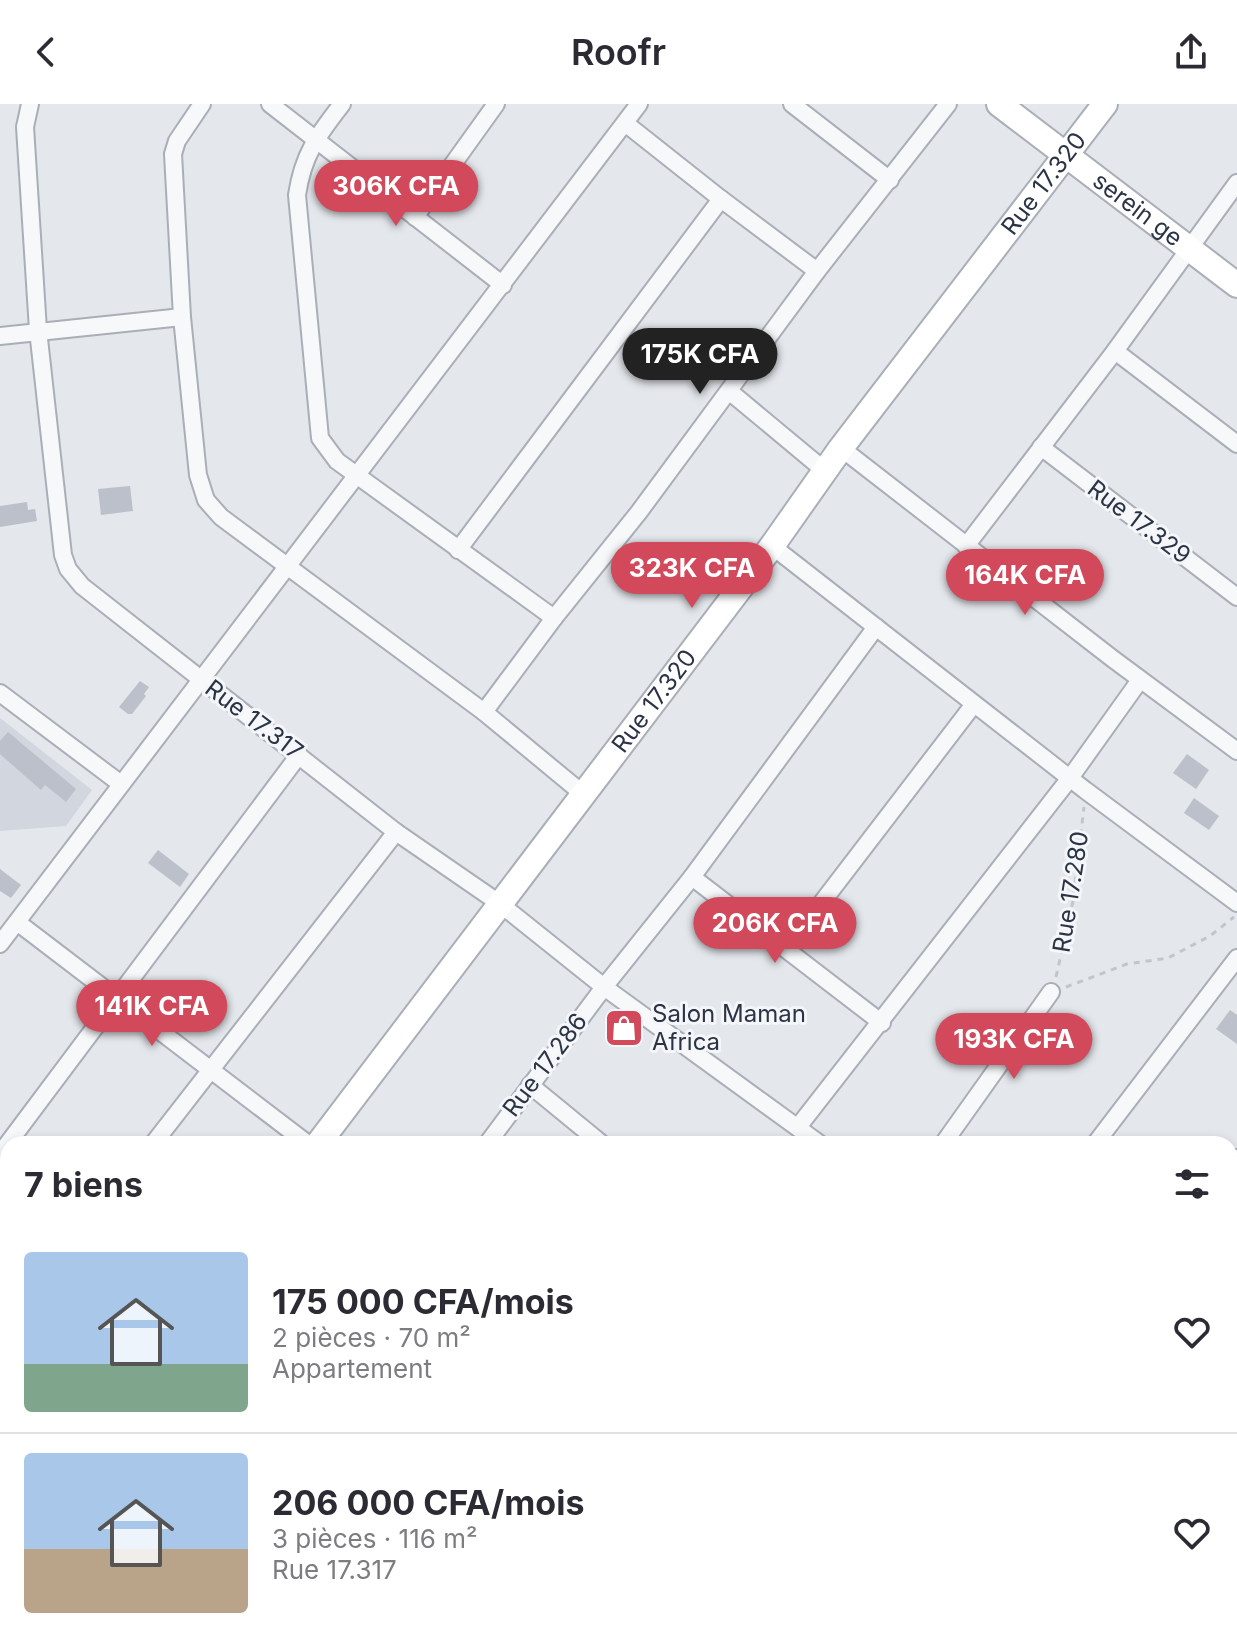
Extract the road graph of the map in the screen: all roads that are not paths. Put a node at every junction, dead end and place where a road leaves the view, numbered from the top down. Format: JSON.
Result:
{"nodes":[{"id":1,"x":30,"y":104,"type":"edge"},
{"id":2,"x":202,"y":104,"type":"edge"},
{"id":3,"x":270,"y":104,"type":"edge"},
{"id":4,"x":342,"y":104,"type":"edge"},
{"id":5,"x":496,"y":104,"type":"edge"},
{"id":6,"x":639,"y":104,"type":"edge"},
{"id":7,"x":792,"y":104,"type":"edge"},
{"id":8,"x":948,"y":104,"type":"edge"},
{"id":9,"x":999,"y":104,"type":"edge"},
{"id":10,"x":1105,"y":104,"type":"edge"},
{"id":11,"x":625,"y":123,"type":"junction"},
{"id":12,"x":314,"y":139,"type":"junction"},
{"id":13,"x":1067,"y":156,"type":"junction"},
{"id":14,"x":890,"y":180,"type":"junction"},
{"id":15,"x":1237,"y":183,"type":"edge"},
{"id":16,"x":721,"y":199,"type":"junction"},
{"id":17,"x":415,"y":217,"type":"junction"},
{"id":18,"x":1189,"y":247,"type":"junction"},
{"id":19,"x":817,"y":271,"type":"junction"},
{"id":20,"x":503,"y":285,"type":"junction"},
{"id":21,"x":1237,"y":285,"type":"edge"},
{"id":22,"x":182,"y":317,"type":"junction"},
{"id":23,"x":38,"y":330,"type":"junction"},
{"id":24,"x":0,"y":336,"type":"edge"},
{"id":25,"x":1115,"y":351,"type":"junction"},
{"id":26,"x":729,"y":391,"type":"junction"},
{"id":27,"x":1237,"y":444,"type":"edge"},
{"id":28,"x":1041,"y":447,"type":"junction"},
{"id":29,"x":841,"y":448,"type":"junction"},
{"id":30,"x":824,"y":470,"type":"junction"},
{"id":31,"x":357,"y":474,"type":"junction"},
{"id":32,"x":772,"y":546,"type":"junction"},
{"id":33,"x":966,"y":546,"type":"junction"},
{"id":34,"x":458,"y":550,"type":"junction"},
{"id":35,"x":287,"y":567,"type":"junction"},
{"id":36,"x":1237,"y":597,"type":"edge"},
{"id":37,"x":554,"y":618,"type":"junction"},
{"id":38,"x":876,"y":627,"type":"junction"},
{"id":39,"x":201,"y":680,"type":"junction"},
{"id":40,"x":1140,"y":680,"type":"junction"},
{"id":41,"x":0,"y":693,"type":"edge"},
{"id":42,"x":974,"y":704,"type":"junction"},
{"id":43,"x":484,"y":712,"type":"junction"},
{"id":44,"x":1237,"y":751,"type":"edge"},
{"id":45,"x":299,"y":755,"type":"junction"},
{"id":46,"x":1070,"y":778,"type":"junction"},
{"id":47,"x":121,"y":784,"type":"junction"},
{"id":48,"x":582,"y":793,"type":"junction"},
{"id":49,"x":396,"y":832,"type":"junction"},
{"id":50,"x":692,"y":877,"type":"junction"},
{"id":51,"x":499,"y":903,"type":"junction"},
{"id":52,"x":1237,"y":903,"type":"edge"},
{"id":53,"x":17,"y":922,"type":"junction"},
{"id":54,"x":0,"y":944,"type":"edge"},
{"id":55,"x":787,"y":948,"type":"junction"},
{"id":56,"x":1237,"y":958,"type":"edge"},
{"id":57,"x":604,"y":987,"type":"junction"},
{"id":58,"x":1051,"y":992,"type":"road end"},
{"id":59,"x":119,"y":997,"type":"junction"},
{"id":60,"x":882,"y":1023,"type":"junction"},
{"id":61,"x":210,"y":1068,"type":"junction"},
{"id":62,"x":530,"y":1085,"type":"junction"},
{"id":63,"x":798,"y":1127,"type":"junction"},
{"id":64,"x":14,"y":1136,"type":"edge"},
{"id":65,"x":159,"y":1136,"type":"edge"},
{"id":66,"x":298,"y":1136,"type":"edge"},
{"id":67,"x":324,"y":1136,"type":"edge"},
{"id":68,"x":493,"y":1136,"type":"edge"},
{"id":69,"x":592,"y":1136,"type":"edge"},
{"id":70,"x":810,"y":1136,"type":"edge"},
{"id":71,"x":949,"y":1136,"type":"edge"},
{"id":72,"x":1101,"y":1136,"type":"edge"}],
"edges":[{"from":1,"to":23,"type":"street","name":"Rue 17.317"},
{"from":2,"to":22,"type":"street"},
{"from":3,"to":12,"type":"street"},
{"from":4,"to":12,"type":"street"},
{"from":5,"to":17,"type":"street"},
{"from":6,"to":11,"type":"street"},
{"from":7,"to":14,"type":"street"},
{"from":8,"to":14,"type":"street"},
{"from":9,"to":13,"type":"street","name":"serein ge"},
{"from":10,"to":13,"type":"street","name":"Rue 17.320"},
{"from":11,"to":16,"type":"street"},
{"from":11,"to":20,"type":"street"},
{"from":12,"to":17,"type":"street"},
{"from":12,"to":31,"type":"street"},
{"from":13,"to":18,"type":"street","name":"serein ge"},
{"from":13,"to":29,"type":"street","name":"Rue 17.320"},
{"from":14,"to":19,"type":"street"},
{"from":15,"to":18,"type":"street"},
{"from":16,"to":19,"type":"street"},
{"from":16,"to":34,"type":"street"},
{"from":17,"to":20,"type":"street"},
{"from":18,"to":21,"type":"street","name":"serein ge"},
{"from":18,"to":25,"type":"street"},
{"from":19,"to":26,"type":"street"},
{"from":20,"to":31,"type":"street"},
{"from":22,"to":23,"type":"street"},
{"from":22,"to":35,"type":"street"},
{"from":23,"to":24,"type":"street"},
{"from":23,"to":39,"type":"street","name":"Rue 17.317"},
{"from":25,"to":27,"type":"street"},
{"from":25,"to":28,"type":"street"},
{"from":26,"to":30,"type":"street"},
{"from":26,"to":37,"type":"street"},
{"from":28,"to":33,"type":"street"},
{"from":28,"to":36,"type":"street","name":"Rue 17.329"},
{"from":29,"to":30,"type":"street","name":"Rue 17.320"},
{"from":29,"to":33,"type":"street"},
{"from":30,"to":32,"type":"street","name":"Rue 17.320"},
{"from":31,"to":34,"type":"street"},
{"from":31,"to":35,"type":"street"},
{"from":32,"to":38,"type":"street"},
{"from":32,"to":48,"type":"street","name":"Rue 17.320"},
{"from":33,"to":40,"type":"street"},
{"from":34,"to":37,"type":"street"},
{"from":35,"to":39,"type":"street"},
{"from":35,"to":43,"type":"street"},
{"from":37,"to":43,"type":"street"},
{"from":38,"to":42,"type":"street"},
{"from":38,"to":50,"type":"street","name":"Rue 17.286"},
{"from":39,"to":45,"type":"street","name":"Rue 17.317"},
{"from":39,"to":47,"type":"street"},
{"from":40,"to":44,"type":"street"},
{"from":40,"to":46,"type":"street"},
{"from":41,"to":47,"type":"street"},
{"from":42,"to":46,"type":"street"},
{"from":42,"to":55,"type":"street"},
{"from":43,"to":48,"type":"street"},
{"from":45,"to":49,"type":"street","name":"Rue 17.317"},
{"from":45,"to":59,"type":"street"},
{"from":46,"to":52,"type":"street"},
{"from":46,"to":60,"type":"street"},
{"from":47,"to":53,"type":"street"},
{"from":48,"to":51,"type":"street","name":"Rue 17.320"},
{"from":49,"to":51,"type":"street","name":"Rue 17.317"},
{"from":49,"to":61,"type":"street"},
{"from":50,"to":55,"type":"street"},
{"from":50,"to":57,"type":"street","name":"Rue 17.286"},
{"from":51,"to":57,"type":"street","name":"Rue 17.317"},
{"from":51,"to":67,"type":"street","name":"Rue 17.320"},
{"from":53,"to":54,"type":"street"},
{"from":53,"to":59,"type":"street"},
{"from":55,"to":60,"type":"street"},
{"from":56,"to":72,"type":"street"},
{"from":57,"to":62,"type":"street","name":"Rue 17.286"},
{"from":57,"to":63,"type":"street","name":"Rue 17.317"},
{"from":58,"to":71,"type":"street"},
{"from":59,"to":61,"type":"street"},
{"from":59,"to":64,"type":"street"},
{"from":60,"to":63,"type":"street"},
{"from":61,"to":65,"type":"street"},
{"from":61,"to":66,"type":"street"},
{"from":62,"to":68,"type":"street","name":"Rue 17.286"},
{"from":62,"to":69,"type":"street"},
{"from":63,"to":70,"type":"street","name":"Rue 17.317"}]}
